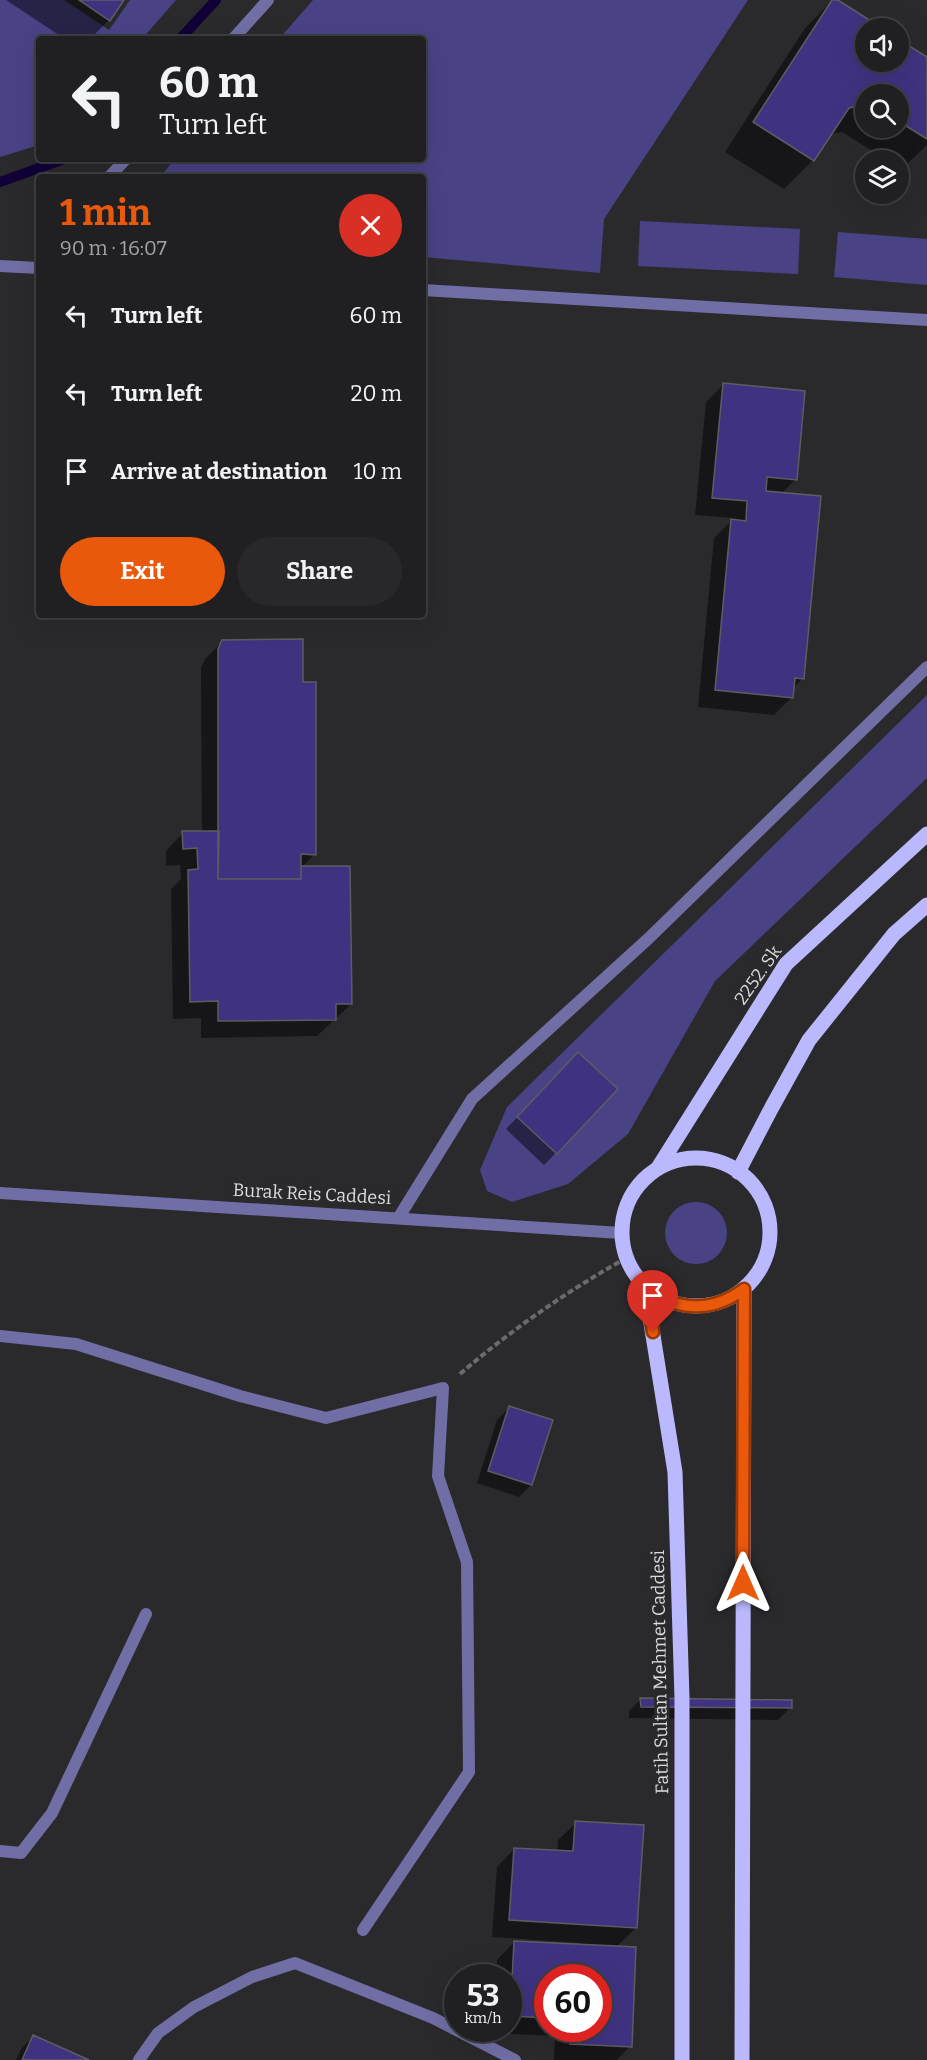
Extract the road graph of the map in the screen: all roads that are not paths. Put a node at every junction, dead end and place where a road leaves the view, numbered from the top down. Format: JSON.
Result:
{"nodes":[{"id":1,"x":268,"y":0,"type":"edge"},
{"id":2,"x":236,"y":36,"type":"edge"},
{"id":3,"x":123,"y":162,"type":"edge"},
{"id":4,"x":113,"y":174,"type":"edge"},
{"id":5,"x":0,"y":266,"type":"edge"},
{"id":6,"x":36,"y":268,"type":"edge"},
{"id":7,"x":426,"y":290,"type":"edge"},
{"id":8,"x":927,"y":320,"type":"edge"},
{"id":9,"x":927,"y":667,"type":"edge"},
{"id":10,"x":927,"y":834,"type":"edge"},
{"id":11,"x":927,"y":905,"type":"edge"},
{"id":12,"x":658,"y":1168,"type":"junction"},
{"id":13,"x":738,"y":1172,"type":"junction"},
{"id":14,"x":0,"y":1193,"type":"edge"},
{"id":15,"x":399,"y":1217,"type":"junction"},
{"id":16,"x":621,"y":1233,"type":"junction"},
{"id":17,"x":645,"y":1286,"type":"junction"},
{"id":18,"x":744,"y":1289,"type":"junction"},
{"id":19,"x":0,"y":1336,"type":"edge"},
{"id":20,"x":146,"y":1614,"type":"dead end"},
{"id":21,"x":0,"y":1851,"type":"edge"},
{"id":22,"x":363,"y":1930,"type":"dead end"},
{"id":23,"x":139,"y":2060,"type":"edge"},
{"id":24,"x":515,"y":2060,"type":"edge"},
{"id":25,"x":682,"y":2060,"type":"edge"},
{"id":26,"x":742,"y":2060,"type":"edge"}],
"edges":[{"from":1,"to":2,"type":"street"},
{"from":3,"to":4,"type":"street"},
{"from":5,"to":6,"type":"street"},
{"from":7,"to":8,"type":"street"},
{"from":9,"to":15,"type":"street"},
{"from":10,"to":12,"type":"main road","name":"2252. Sk"},
{"from":11,"to":13,"type":"main road"},
{"from":12,"to":13,"type":"main road"},
{"from":12,"to":16,"type":"main road"},
{"from":13,"to":18,"type":"main road"},
{"from":14,"to":15,"type":"street","name":"Burak Reis Caddesi"},
{"from":15,"to":16,"type":"street","name":"Burak Reis Caddesi"},
{"from":16,"to":17,"type":"main road"},
{"from":17,"to":18,"type":"main road"},
{"from":17,"to":25,"type":"main road","name":"Fatih Sultan Mehmet Caddesi"},
{"from":18,"to":26,"type":"main road"},
{"from":19,"to":22,"type":"street"},
{"from":20,"to":21,"type":"street"},
{"from":23,"to":24,"type":"street"}]}
